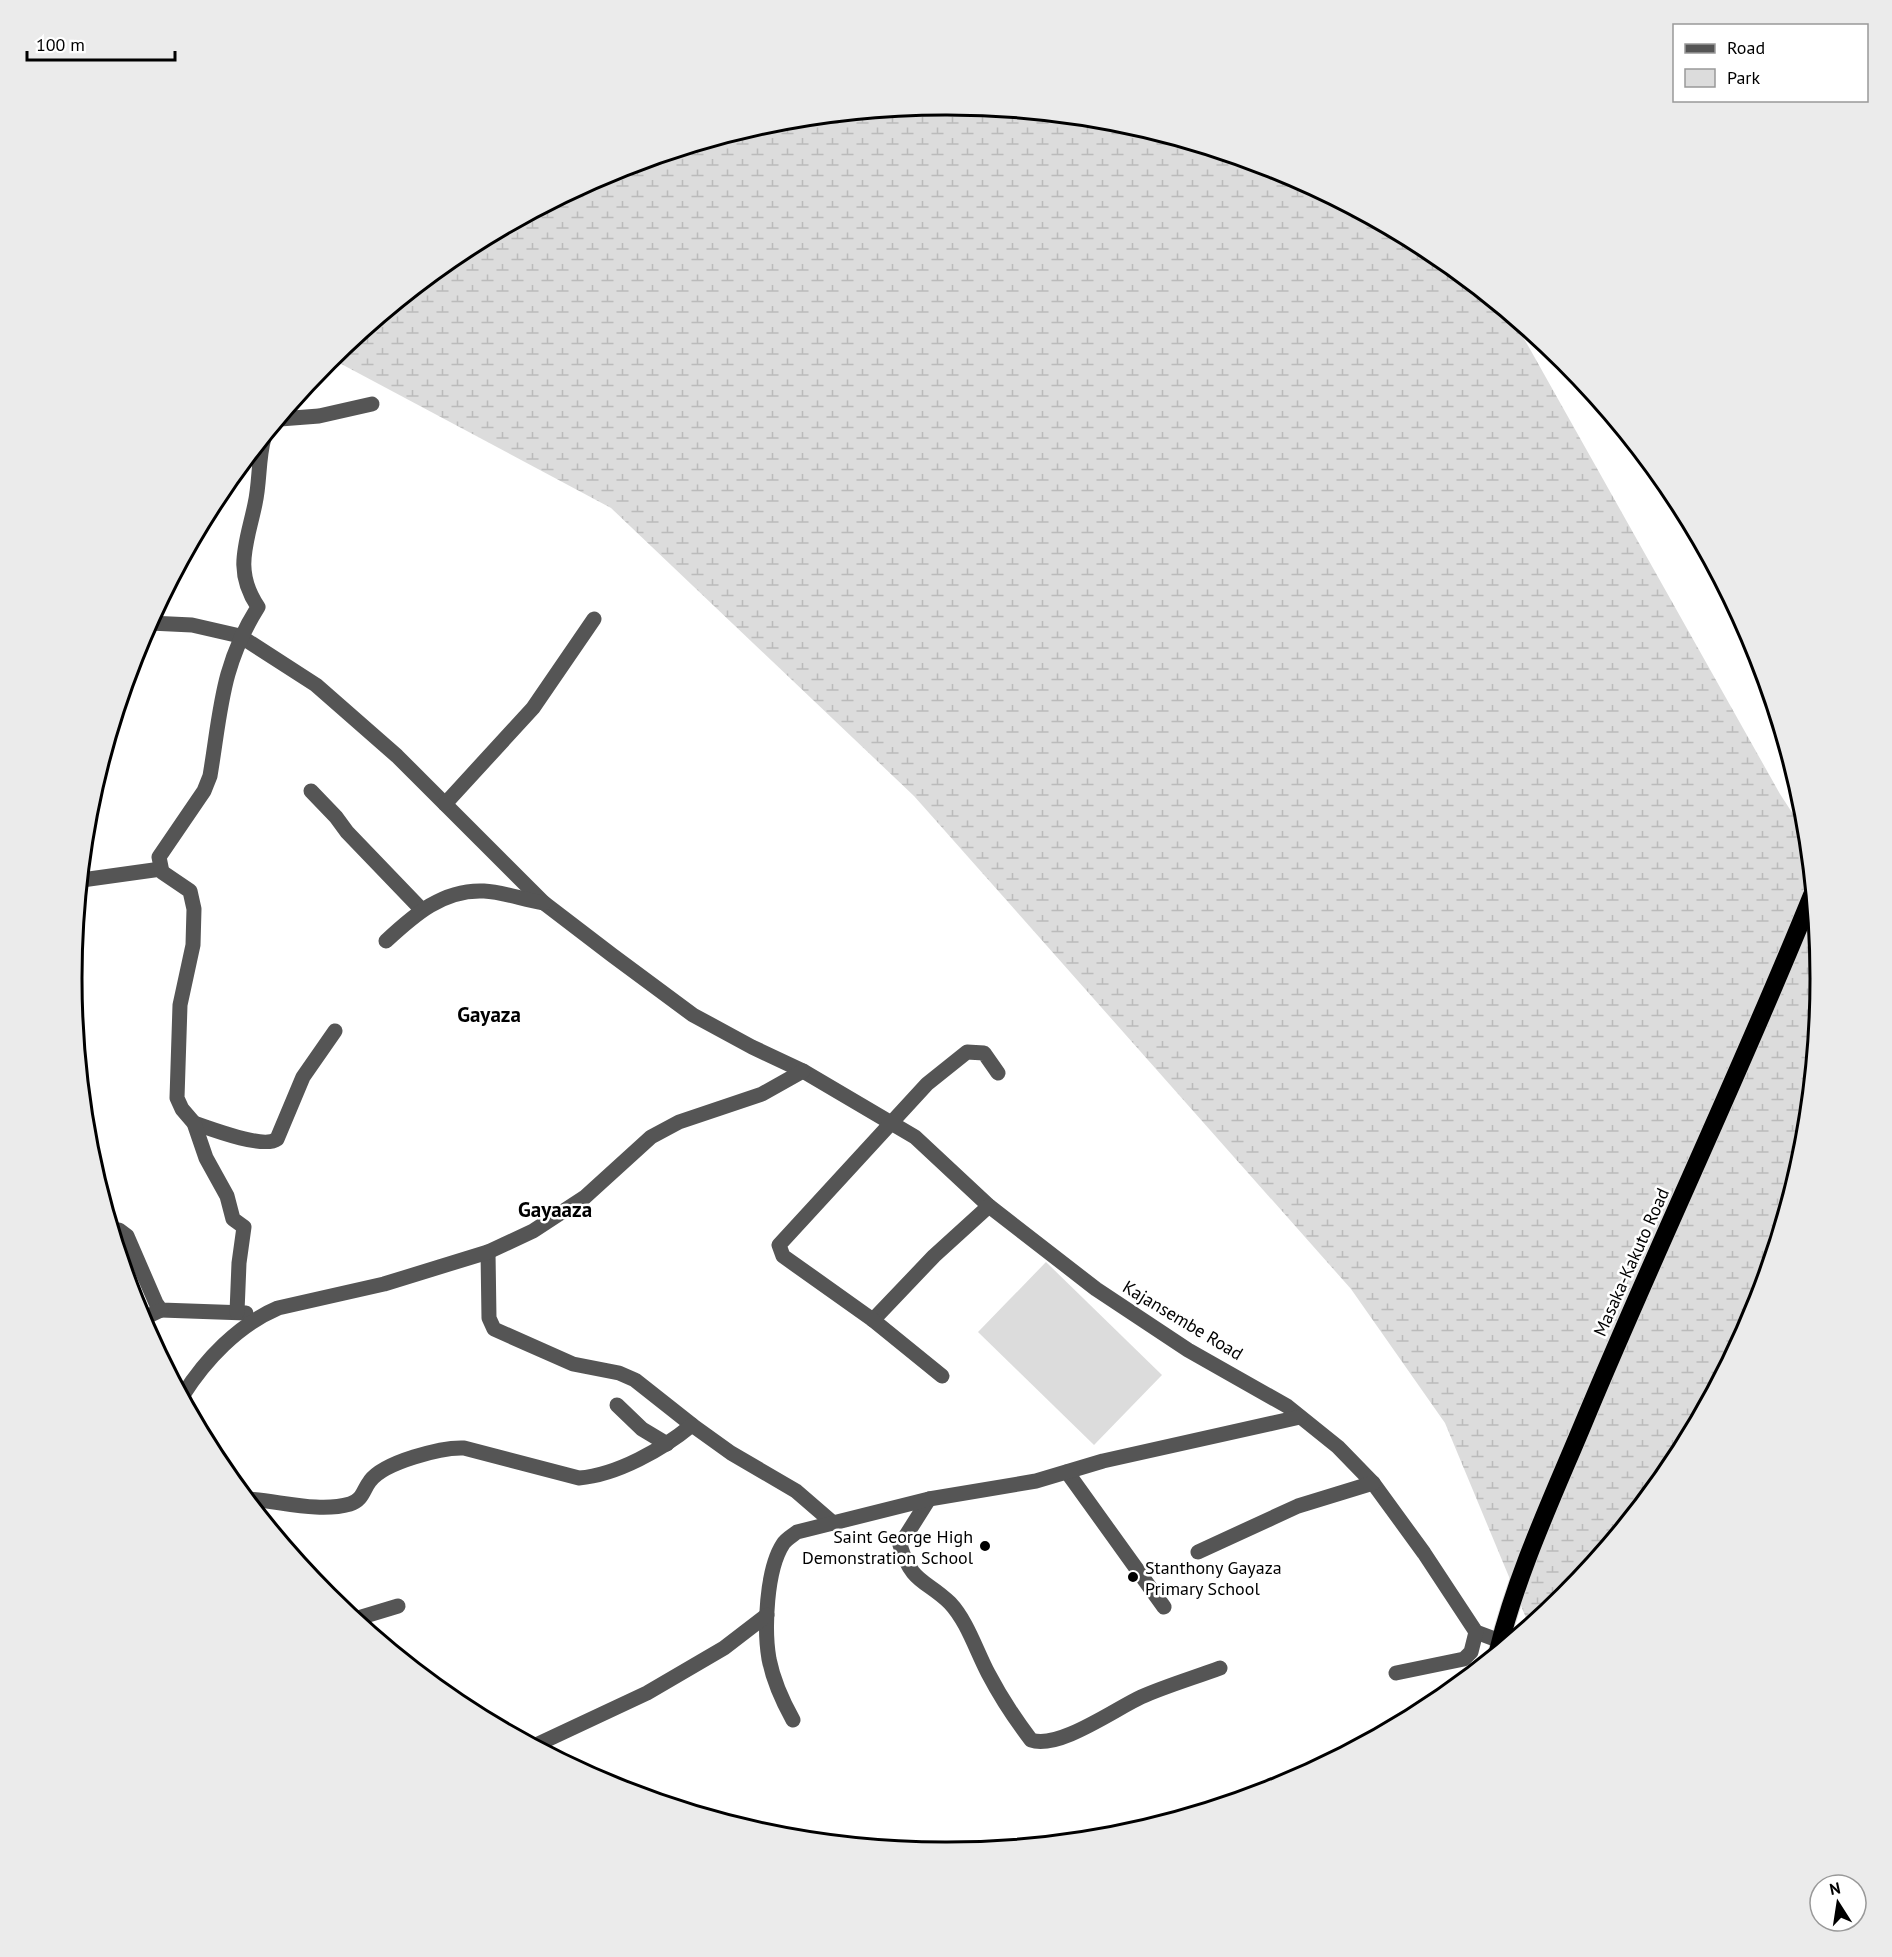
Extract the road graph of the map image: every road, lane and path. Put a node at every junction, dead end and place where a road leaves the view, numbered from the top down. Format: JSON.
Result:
{"nodes":[{"id":1,"x":372,"y":404,"type":"dead end"},
{"id":2,"x":289,"y":418,"type":"edge"},
{"id":3,"x":262,"y":452,"type":"edge"},
{"id":4,"x":594,"y":619,"type":"dead end"},
{"id":5,"x":160,"y":623,"type":"edge"},
{"id":6,"x":240,"y":636,"type":"junction"},
{"id":7,"x":310,"y":791,"type":"dead end"},
{"id":8,"x":445,"y":804,"type":"junction"},
{"id":9,"x":160,"y":869,"type":"junction"},
{"id":10,"x":89,"y":879,"type":"edge"},
{"id":11,"x":544,"y":903,"type":"junction"},
{"id":12,"x":1806,"y":908,"type":"edge"},
{"id":13,"x":422,"y":909,"type":"junction"},
{"id":14,"x":386,"y":940,"type":"dead end"},
{"id":15,"x":335,"y":1031,"type":"dead end"},
{"id":16,"x":803,"y":1071,"type":"junction"},
{"id":17,"x":998,"y":1073,"type":"dead end"},
{"id":18,"x":194,"y":1123,"type":"junction"},
{"id":19,"x":893,"y":1124,"type":"junction"},
{"id":20,"x":989,"y":1206,"type":"junction"},
{"id":21,"x":121,"y":1231,"type":"edge"},
{"id":22,"x":488,"y":1252,"type":"junction"},
{"id":23,"x":161,"y":1310,"type":"junction"},
{"id":24,"x":237,"y":1312,"type":"junction"},
{"id":25,"x":151,"y":1315,"type":"edge"},
{"id":26,"x":262,"y":1315,"type":"junction"},
{"id":27,"x":873,"y":1320,"type":"junction"},
{"id":28,"x":942,"y":1377,"type":"dead end"},
{"id":29,"x":187,"y":1389,"type":"edge"},
{"id":30,"x":617,"y":1405,"type":"dead end"},
{"id":31,"x":1300,"y":1417,"type":"junction"},
{"id":32,"x":692,"y":1425,"type":"junction"},
{"id":33,"x":667,"y":1444,"type":"junction"},
{"id":34,"x":1067,"y":1472,"type":"junction"},
{"id":35,"x":1373,"y":1483,"type":"junction"},
{"id":36,"x":929,"y":1499,"type":"junction"},
{"id":37,"x":258,"y":1500,"type":"edge"},
{"id":38,"x":833,"y":1523,"type":"junction"},
{"id":39,"x":1198,"y":1552,"type":"dead end"},
{"id":40,"x":398,"y":1606,"type":"dead end"},
{"id":41,"x":1164,"y":1607,"type":"dead end"},
{"id":42,"x":767,"y":1615,"type":"junction"},
{"id":43,"x":364,"y":1616,"type":"edge"},
{"id":44,"x":1476,"y":1632,"type":"junction"},
{"id":45,"x":1501,"y":1640,"type":"edge"},
{"id":46,"x":1496,"y":1644,"type":"edge"},
{"id":47,"x":1220,"y":1668,"type":"dead end"},
{"id":48,"x":1396,"y":1673,"type":"dead end"},
{"id":49,"x":792,"y":1720,"type":"dead end"},
{"id":50,"x":543,"y":1742,"type":"edge"}],
"edges":[{"from":1,"to":2,"type":"street"},
{"from":3,"to":6,"type":"street"},
{"from":4,"to":8,"type":"street"},
{"from":5,"to":6,"type":"street","name":"Kajansembe Road"},
{"from":6,"to":8,"type":"street","name":"Kajansembe Road"},
{"from":6,"to":9,"type":"street"},
{"from":7,"to":13,"type":"street"},
{"from":8,"to":11,"type":"street","name":"Kajansembe Road"},
{"from":9,"to":10,"type":"street"},
{"from":9,"to":18,"type":"street"},
{"from":11,"to":13,"type":"street"},
{"from":11,"to":16,"type":"street","name":"Kajansembe Road"},
{"from":12,"to":45,"type":"highway","name":"Masaka-Kakuto Road"},
{"from":13,"to":14,"type":"street"},
{"from":15,"to":18,"type":"street"},
{"from":16,"to":19,"type":"street","name":"Kajansembe Road"},
{"from":16,"to":22,"type":"street"},
{"from":17,"to":19,"type":"street"},
{"from":18,"to":24,"type":"street"},
{"from":19,"to":20,"type":"street","name":"Kajansembe Road"},
{"from":19,"to":27,"type":"street"},
{"from":20,"to":27,"type":"street"},
{"from":20,"to":31,"type":"street","name":"Kajansembe Road"},
{"from":21,"to":23,"type":"street"},
{"from":22,"to":26,"type":"street"},
{"from":22,"to":32,"type":"street"},
{"from":23,"to":24,"type":"street"},
{"from":23,"to":25,"type":"street"},
{"from":24,"to":26,"type":"street"},
{"from":26,"to":29,"type":"street"},
{"from":27,"to":28,"type":"street"},
{"from":30,"to":33,"type":"street"},
{"from":31,"to":34,"type":"street"},
{"from":31,"to":35,"type":"street","name":"Kajansembe Road"},
{"from":32,"to":33,"type":"street"},
{"from":32,"to":38,"type":"street"},
{"from":33,"to":37,"type":"street"},
{"from":34,"to":36,"type":"street"},
{"from":34,"to":41,"type":"street"},
{"from":35,"to":39,"type":"street"},
{"from":35,"to":44,"type":"street","name":"Kajansembe Road"},
{"from":36,"to":38,"type":"street"},
{"from":36,"to":47,"type":"street"},
{"from":38,"to":42,"type":"street"},
{"from":40,"to":43,"type":"street"},
{"from":42,"to":49,"type":"street"},
{"from":42,"to":50,"type":"street"},
{"from":44,"to":46,"type":"street"},
{"from":44,"to":48,"type":"street"}]}
